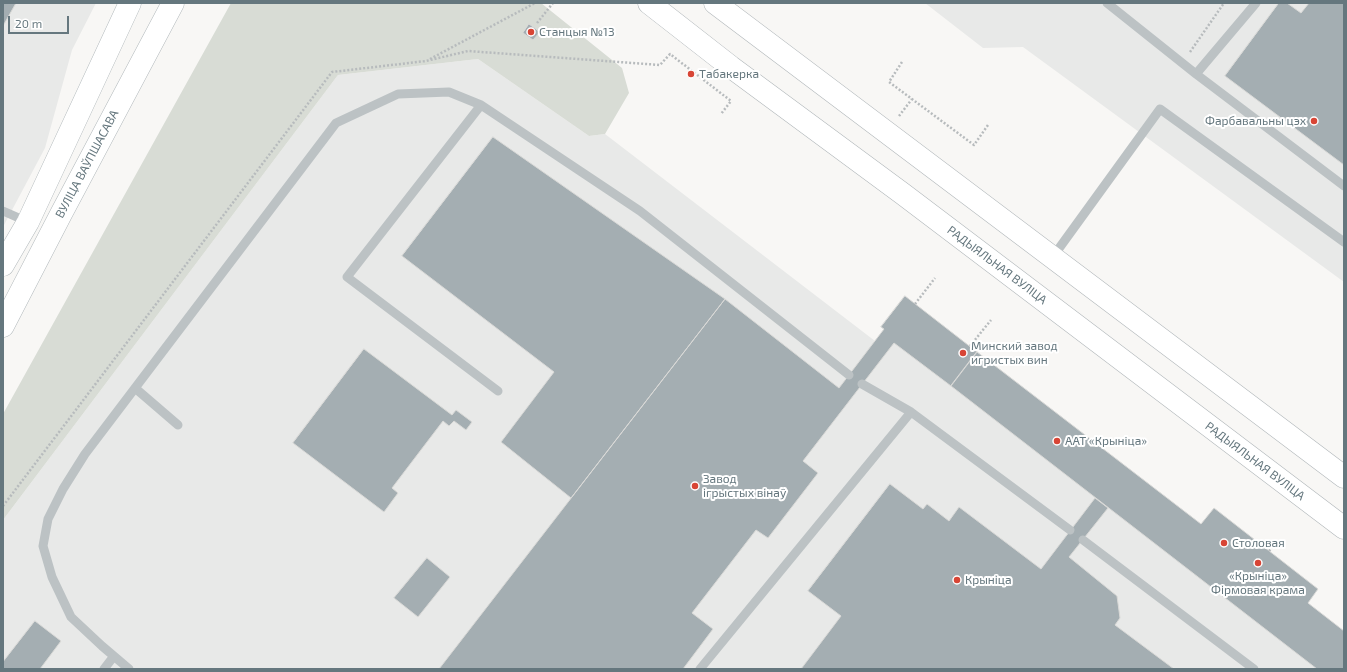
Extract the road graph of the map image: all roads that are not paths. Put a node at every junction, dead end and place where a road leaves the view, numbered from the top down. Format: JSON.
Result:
{"nodes":[{"id":1,"x":130,"y":3,"type":"edge"},
{"id":2,"x":173,"y":3,"type":"edge"},
{"id":3,"x":649,"y":3,"type":"edge"},
{"id":4,"x":715,"y":3,"type":"edge"},
{"id":5,"x":1107,"y":3,"type":"edge"},
{"id":6,"x":1256,"y":3,"type":"edge"},
{"id":7,"x":1196,"y":74,"type":"junction"},
{"id":8,"x":480,"y":105,"type":"junction"},
{"id":9,"x":1344,"y":186,"type":"edge"},
{"id":10,"x":3,"y":211,"type":"edge"},
{"id":11,"x":28,"y":222,"type":"junction"},
{"id":12,"x":1344,"y":242,"type":"edge"},
{"id":13,"x":1052,"y":258,"type":"junction"},
{"id":14,"x":3,"y":265,"type":"edge"},
{"id":15,"x":3,"y":326,"type":"edge"},
{"id":16,"x":849,"y":375,"type":"dead end"},
{"id":17,"x":862,"y":384,"type":"dead end"},
{"id":18,"x":135,"y":388,"type":"junction"},
{"id":19,"x":498,"y":392,"type":"dead end"},
{"id":20,"x":911,"y":412,"type":"junction"},
{"id":21,"x":178,"y":425,"type":"dead end"},
{"id":22,"x":1344,"y":477,"type":"edge"},
{"id":23,"x":1344,"y":528,"type":"edge"},
{"id":24,"x":1070,"y":530,"type":"dead end"},
{"id":25,"x":1083,"y":540,"type":"dead end"},
{"id":26,"x":114,"y":656,"type":"junction"},
{"id":27,"x":104,"y":669,"type":"edge"},
{"id":28,"x":129,"y":669,"type":"edge"},
{"id":29,"x":700,"y":669,"type":"edge"},
{"id":30,"x":1254,"y":669,"type":"edge"}],
"edges":[{"from":1,"to":11,"type":"main road"},
{"from":2,"to":15,"type":"main road","name":"ВУЛІЦА ВАЎПШАСАВА"},
{"from":3,"to":23,"type":"main road","name":"РАДЫЯЛЬНАЯ ВУЛІЦА"},
{"from":4,"to":13,"type":"main road"},
{"from":5,"to":7,"type":"lane"},
{"from":6,"to":7,"type":"lane"},
{"from":7,"to":9,"type":"lane"},
{"from":8,"to":16,"type":"lane"},
{"from":8,"to":18,"type":"lane"},
{"from":8,"to":19,"type":"lane"},
{"from":10,"to":11,"type":"lane"},
{"from":11,"to":14,"type":"main road"},
{"from":12,"to":13,"type":"lane"},
{"from":13,"to":22,"type":"main road"},
{"from":17,"to":20,"type":"lane"},
{"from":18,"to":21,"type":"lane"},
{"from":18,"to":26,"type":"lane"},
{"from":20,"to":24,"type":"lane"},
{"from":20,"to":29,"type":"lane"},
{"from":25,"to":30,"type":"lane"},
{"from":26,"to":27,"type":"lane"},
{"from":26,"to":28,"type":"lane"}]}
